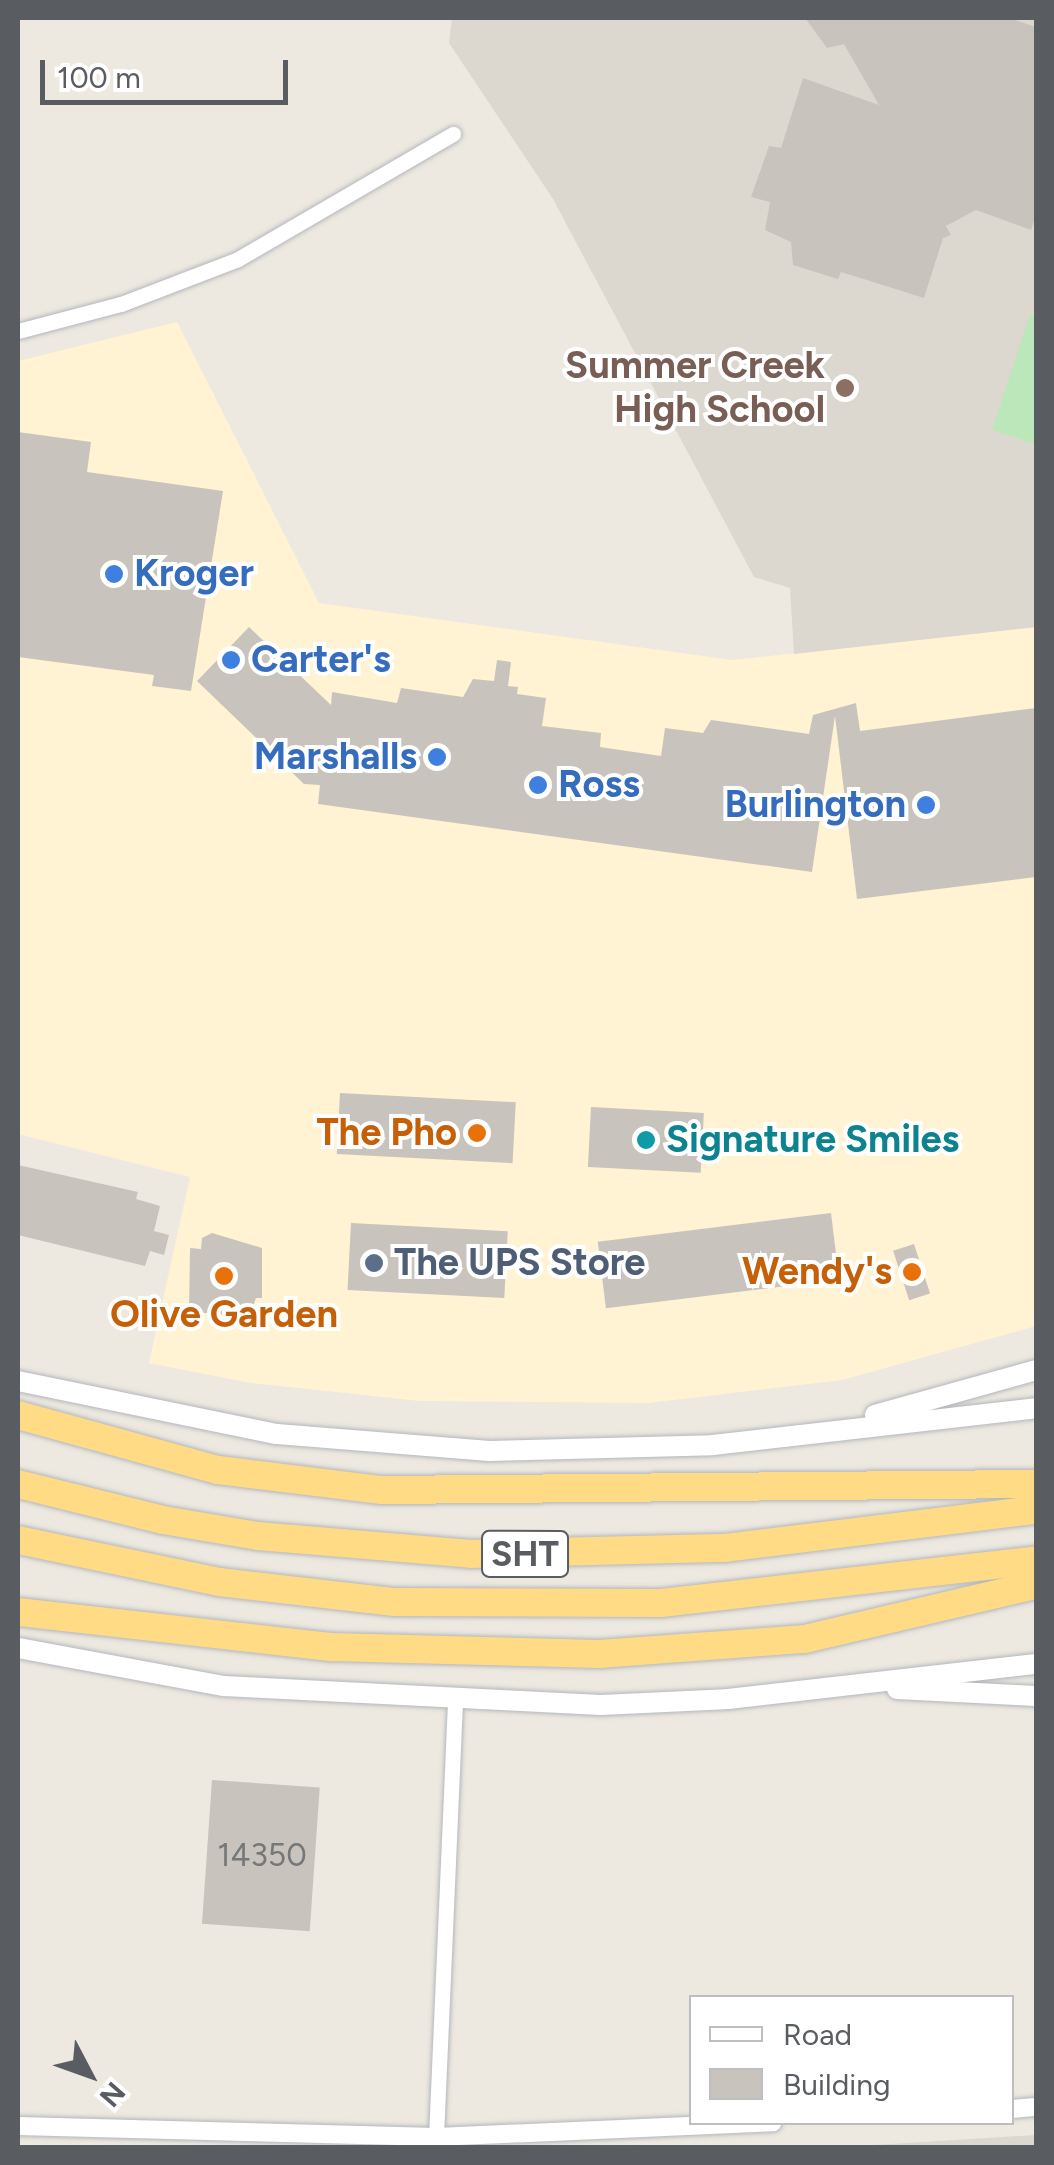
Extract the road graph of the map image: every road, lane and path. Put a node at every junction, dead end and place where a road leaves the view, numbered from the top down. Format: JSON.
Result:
{"nodes":[{"id":1,"x":453,"y":134,"type":"dead end"},
{"id":2,"x":18,"y":331,"type":"edge"},
{"id":3,"x":1036,"y":1370,"type":"edge"},
{"id":4,"x":18,"y":1382,"type":"edge"},
{"id":5,"x":1036,"y":1408,"type":"edge"},
{"id":6,"x":18,"y":1415,"type":"edge"},
{"id":7,"x":818,"y":1432,"type":"junction"},
{"id":8,"x":18,"y":1484,"type":"edge"},
{"id":9,"x":1036,"y":1484,"type":"edge"},
{"id":10,"x":1036,"y":1510,"type":"edge"},
{"id":11,"x":18,"y":1540,"type":"edge"},
{"id":12,"x":1036,"y":1560,"type":"edge"},
{"id":13,"x":1036,"y":1585,"type":"edge"},
{"id":14,"x":18,"y":1612,"type":"edge"},
{"id":15,"x":18,"y":1648,"type":"edge"},
{"id":16,"x":1036,"y":1664,"type":"edge"},
{"id":17,"x":835,"y":1686,"type":"junction"},
{"id":18,"x":1036,"y":1696,"type":"edge"},
{"id":19,"x":455,"y":1700,"type":"junction"},
{"id":20,"x":701,"y":2125,"type":"edge"},
{"id":21,"x":18,"y":2126,"type":"edge"},
{"id":22,"x":436,"y":2136,"type":"junction"}],
"edges":[{"from":1,"to":2,"type":"street"},
{"from":3,"to":7,"type":"main road"},
{"from":4,"to":7,"type":"main road"},
{"from":5,"to":7,"type":"main road"},
{"from":6,"to":9,"type":"highway"},
{"from":8,"to":10,"type":"highway","number":"SHT"},
{"from":11,"to":12,"type":"highway","number":"SHT"},
{"from":13,"to":14,"type":"highway"},
{"from":15,"to":19,"type":"main road"},
{"from":16,"to":17,"type":"main road"},
{"from":17,"to":18,"type":"main road"},
{"from":17,"to":19,"type":"main road"},
{"from":19,"to":22,"type":"street"},
{"from":20,"to":22,"type":"street"},
{"from":21,"to":22,"type":"street"}]}
